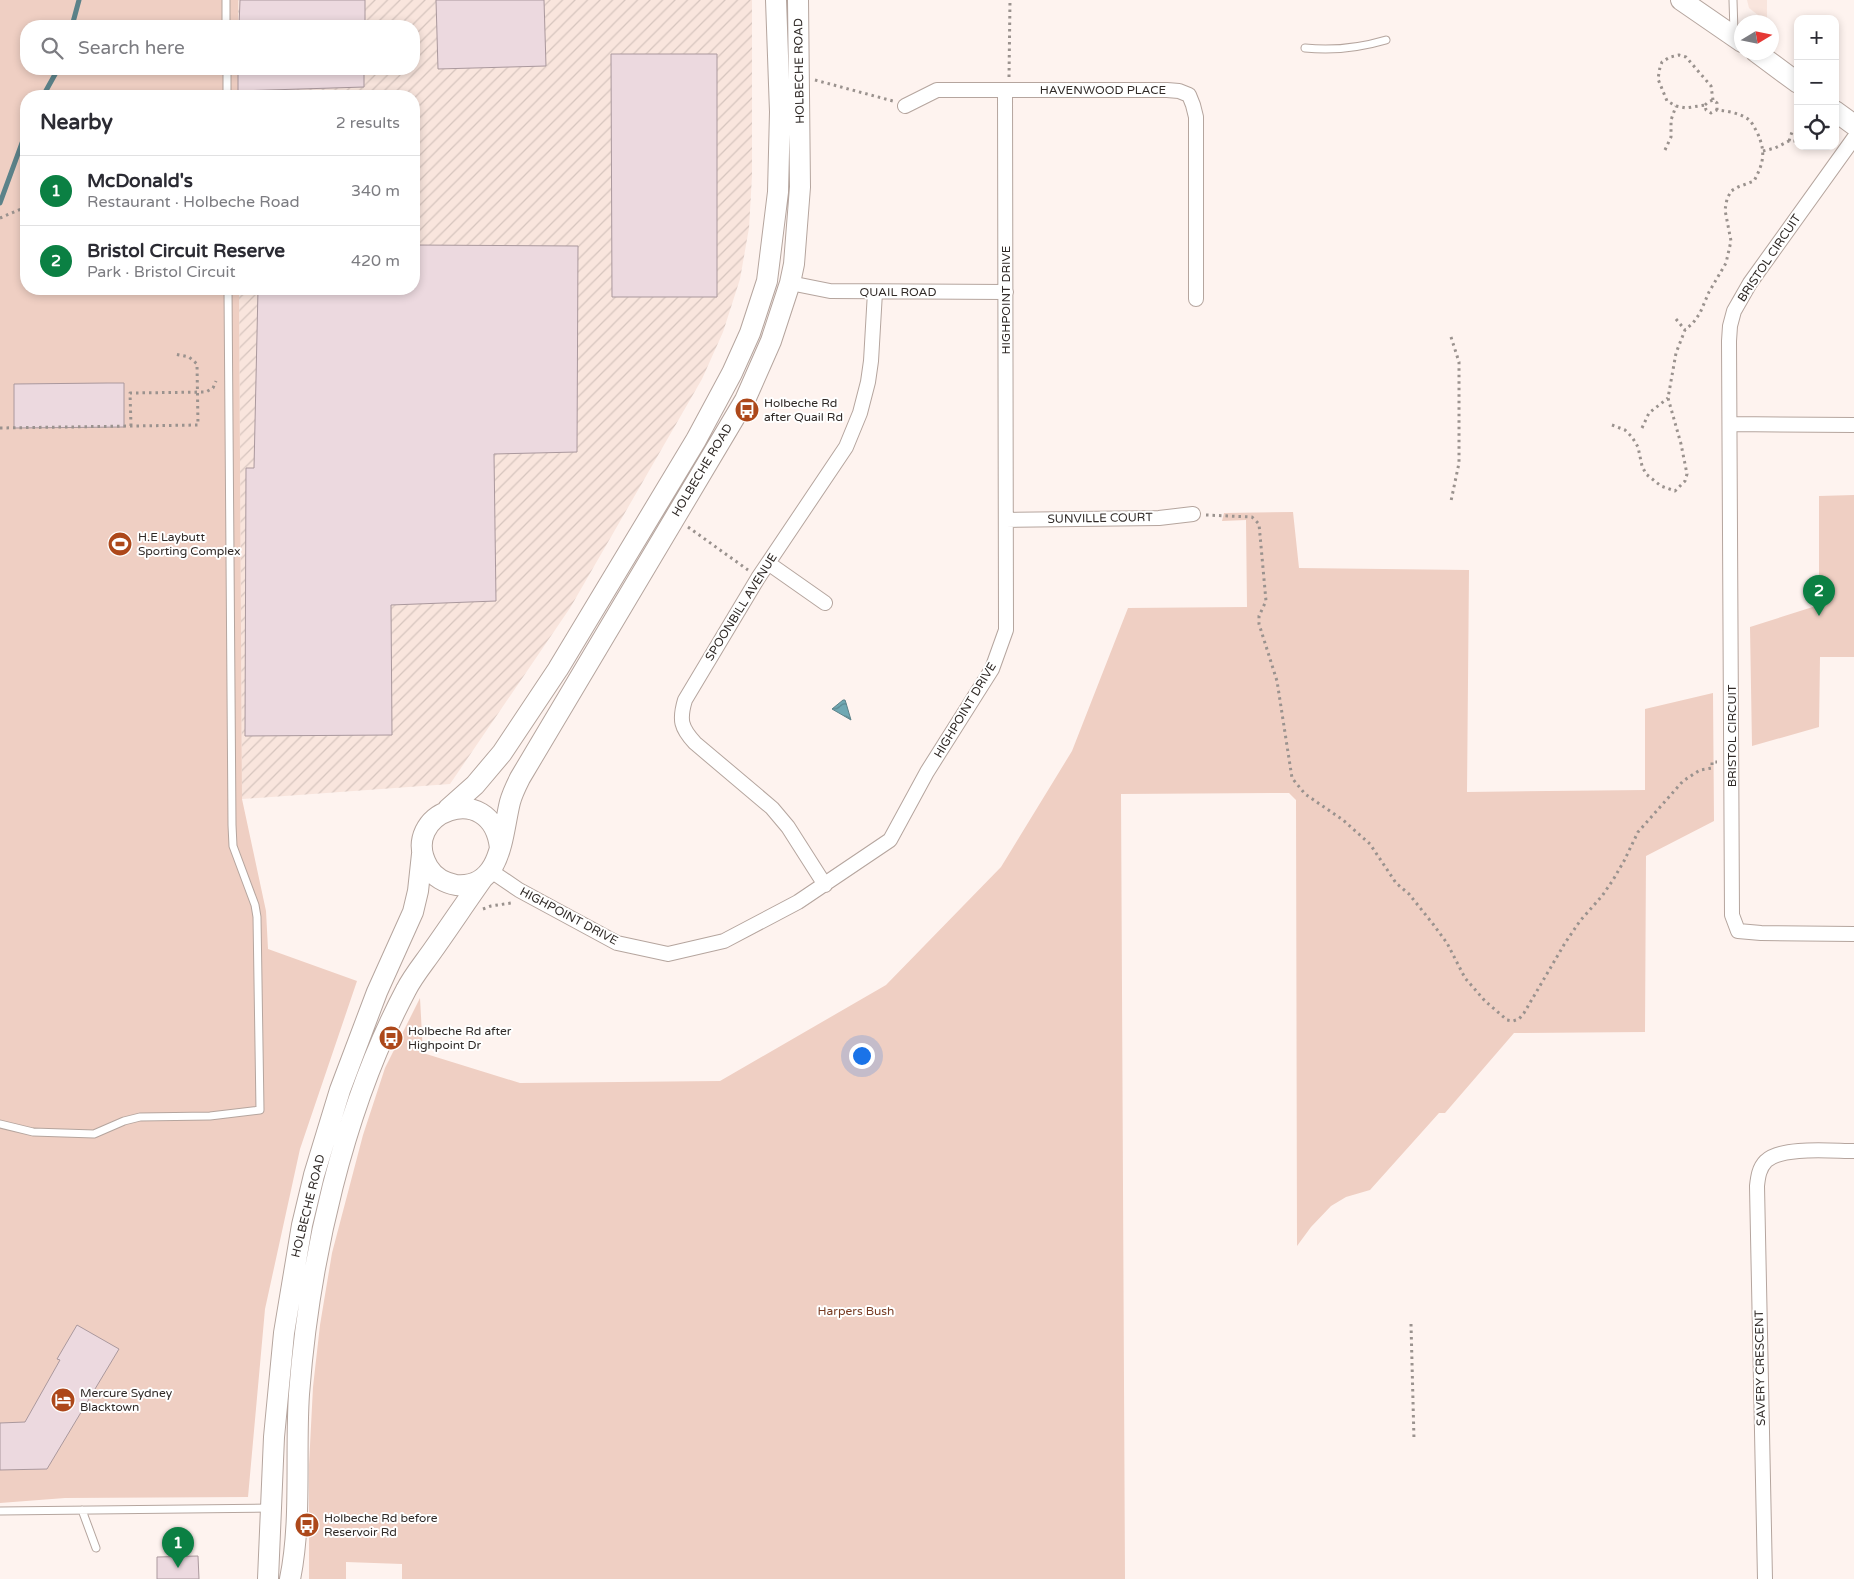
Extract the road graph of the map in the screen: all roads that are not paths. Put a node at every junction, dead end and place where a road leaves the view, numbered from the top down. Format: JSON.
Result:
{"nodes":[{"id":1,"x":226,"y":0,"type":"edge"},
{"id":2,"x":776,"y":0,"type":"edge"},
{"id":3,"x":798,"y":0,"type":"edge"},
{"id":4,"x":1682,"y":0,"type":"edge"},
{"id":5,"x":1733,"y":0,"type":"edge"},
{"id":6,"x":1735,"y":15,"type":"edge"},
{"id":7,"x":226,"y":20,"type":"edge"},
{"id":8,"x":1734,"y":36,"type":"edge"},
{"id":9,"x":1386,"y":40,"type":"dead end"},
{"id":10,"x":1305,"y":48,"type":"dead end"},
{"id":11,"x":1767,"y":60,"type":"edge"},
{"id":12,"x":227,"y":75,"type":"edge"},
{"id":13,"x":1794,"y":80,"type":"edge"},
{"id":14,"x":227,"y":90,"type":"edge"},
{"id":15,"x":1007,"y":90,"type":"junction"},
{"id":16,"x":905,"y":106,"type":"road end"},
{"id":17,"x":1839,"y":114,"type":"edge"},
{"id":18,"x":1854,"y":125,"type":"edge"},
{"id":19,"x":1854,"y":138,"type":"edge"},
{"id":20,"x":790,"y":283,"type":"junction"},
{"id":21,"x":875,"y":292,"type":"junction"},
{"id":22,"x":1006,"y":292,"type":"junction"},
{"id":23,"x":228,"y":295,"type":"edge"},
{"id":24,"x":1196,"y":299,"type":"dead end"},
{"id":25,"x":1730,"y":424,"type":"junction"},
{"id":26,"x":1854,"y":425,"type":"edge"},
{"id":27,"x":1193,"y":514,"type":"road end"},
{"id":28,"x":1006,"y":520,"type":"junction"},
{"id":29,"x":768,"y":563,"type":"junction"},
{"id":30,"x":825,"y":604,"type":"dead end"},
{"id":31,"x":448,"y":810,"type":"junction"},
{"id":32,"x":500,"y":848,"type":"junction"},
{"id":33,"x":422,"y":849,"type":"junction"},
{"id":34,"x":487,"y":875,"type":"junction"},
{"id":35,"x":825,"y":884,"type":"junction"},
{"id":36,"x":1854,"y":934,"type":"edge"},
{"id":37,"x":0,"y":1124,"type":"edge"},
{"id":38,"x":1854,"y":1151,"type":"edge"},
{"id":39,"x":271,"y":1508,"type":"junction"},
{"id":40,"x":82,"y":1510,"type":"junction"},
{"id":41,"x":0,"y":1511,"type":"edge"},
{"id":42,"x":96,"y":1548,"type":"dead end"},
{"id":43,"x":268,"y":1579,"type":"edge"},
{"id":44,"x":290,"y":1579,"type":"edge"},
{"id":45,"x":1764,"y":1579,"type":"edge"}],
"edges":[{"from":1,"to":7,"type":"lane"},
{"from":2,"to":31,"type":"street","name":"HOLBECHE ROAD"},
{"from":3,"to":20,"type":"street","name":"HOLBECHE ROAD"},
{"from":4,"to":8,"type":"street"},
{"from":5,"to":6,"type":"lane"},
{"from":9,"to":10,"type":"lane"},
{"from":11,"to":13,"type":"street"},
{"from":12,"to":14,"type":"lane"},
{"from":15,"to":16,"type":"street","name":"HAVENWOOD PLACE"},
{"from":15,"to":22,"type":"street","name":"HIGHPOINT DRIVE"},
{"from":15,"to":24,"type":"street","name":"HAVENWOOD PLACE"},
{"from":17,"to":18,"type":"street"},
{"from":19,"to":25,"type":"street","name":"BRISTOL CIRCUIT"},
{"from":20,"to":21,"type":"street","name":"QUAIL ROAD"},
{"from":20,"to":32,"type":"street","name":"HOLBECHE ROAD"},
{"from":21,"to":22,"type":"street","name":"QUAIL ROAD"},
{"from":21,"to":29,"type":"street","name":"SPOONBILL AVENUE"},
{"from":22,"to":28,"type":"street","name":"HIGHPOINT DRIVE"},
{"from":23,"to":37,"type":"lane"},
{"from":25,"to":26,"type":"street"},
{"from":25,"to":36,"type":"street","name":"BRISTOL CIRCUIT"},
{"from":27,"to":28,"type":"street","name":"SUNVILLE COURT"},
{"from":28,"to":35,"type":"street","name":"HIGHPOINT DRIVE"},
{"from":29,"to":30,"type":"street"},
{"from":29,"to":35,"type":"street","name":"SPOONBILL AVENUE"},
{"from":31,"to":32,"type":"street"},
{"from":31,"to":33,"type":"street"},
{"from":32,"to":34,"type":"street"},
{"from":33,"to":34,"type":"street"},
{"from":33,"to":39,"type":"street","name":"HOLBECHE ROAD"},
{"from":34,"to":35,"type":"street","name":"HIGHPOINT DRIVE"},
{"from":34,"to":44,"type":"street","name":"HOLBECHE ROAD"},
{"from":38,"to":45,"type":"street","name":"SAVERY CRESCENT"},
{"from":39,"to":40,"type":"lane"},
{"from":39,"to":43,"type":"street","name":"HOLBECHE ROAD"},
{"from":40,"to":41,"type":"lane"},
{"from":40,"to":42,"type":"lane"}]}
